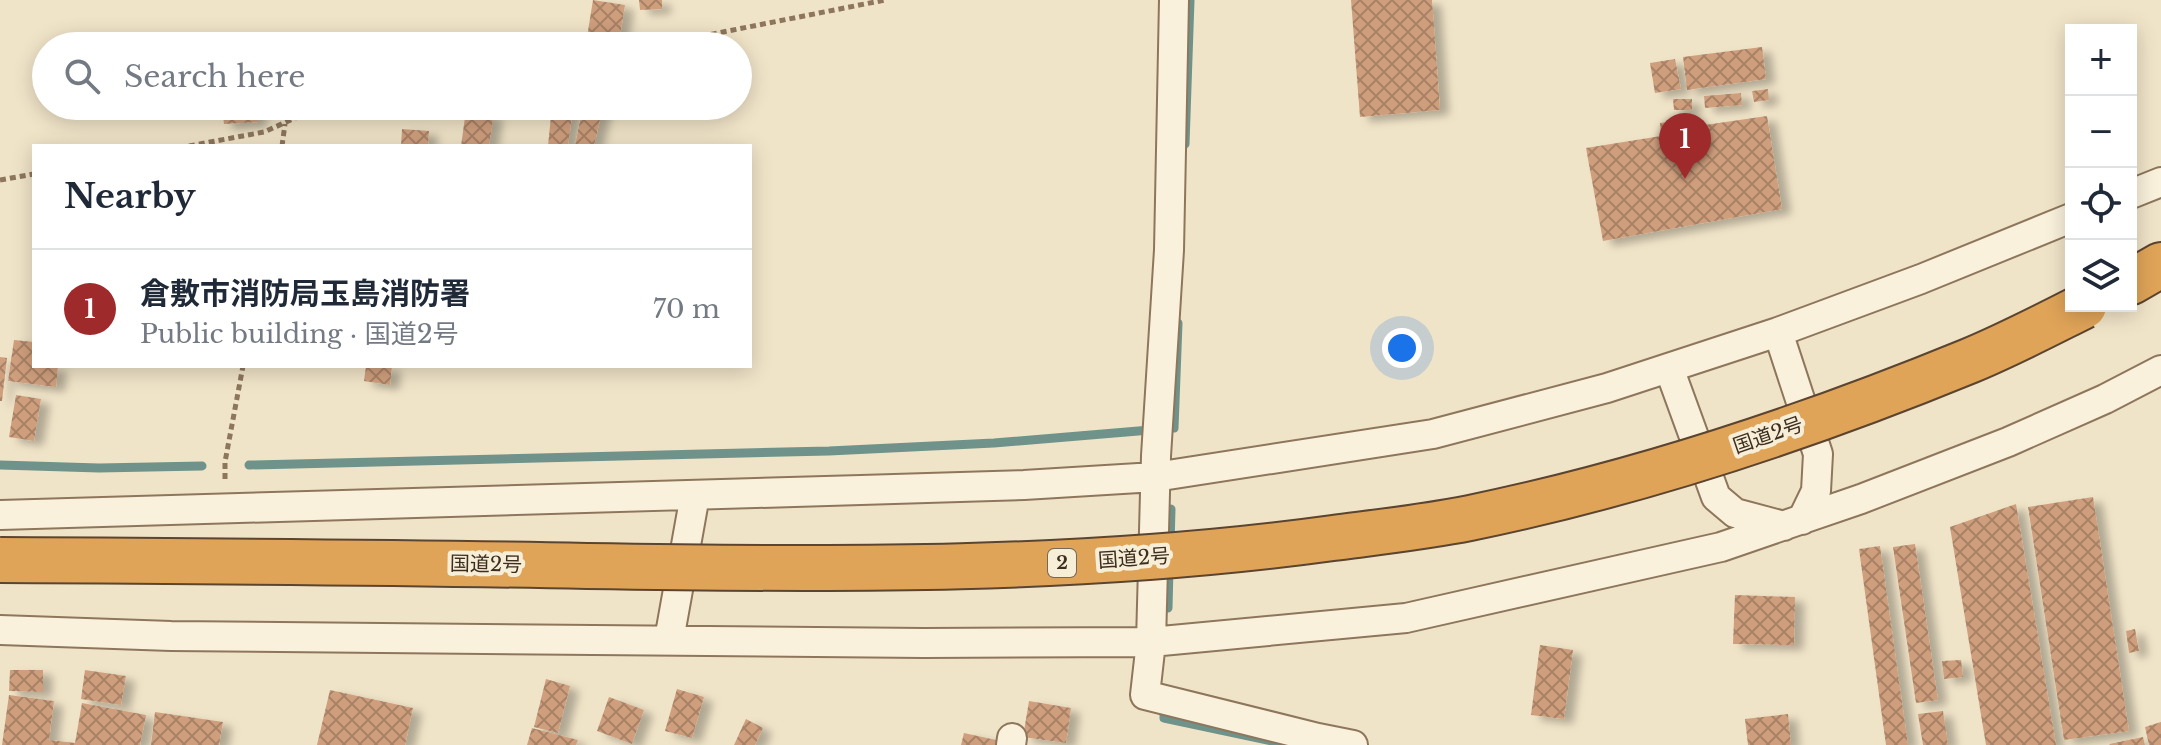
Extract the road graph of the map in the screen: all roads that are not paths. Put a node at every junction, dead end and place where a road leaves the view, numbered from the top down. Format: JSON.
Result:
{"nodes":[{"id":1,"x":1174,"y":0,"type":"edge"},
{"id":2,"x":2161,"y":182,"type":"edge"},
{"id":3,"x":2137,"y":192,"type":"edge"},
{"id":4,"x":2065,"y":220,"type":"edge"},
{"id":5,"x":2161,"y":265,"type":"edge"},
{"id":6,"x":2137,"y":279,"type":"edge"},
{"id":7,"x":2072,"y":312,"type":"edge"},
{"id":8,"x":1778,"y":332,"type":"junction"},
{"id":9,"x":1669,"y":368,"type":"junction"},
{"id":10,"x":2161,"y":370,"type":"edge"},
{"id":11,"x":1155,"y":477,"type":"junction"},
{"id":12,"x":695,"y":495,"type":"junction"},
{"id":13,"x":0,"y":515,"type":"edge"},
{"id":14,"x":1793,"y":523,"type":"junction"},
{"id":15,"x":0,"y":560,"type":"edge"},
{"id":16,"x":0,"y":630,"type":"edge"},
{"id":17,"x":669,"y":640,"type":"junction"},
{"id":18,"x":1151,"y":642,"type":"junction"},
{"id":19,"x":1353,"y":745,"type":"edge"}],
"edges":[{"from":1,"to":11,"type":"street"},
{"from":2,"to":3,"type":"street"},
{"from":4,"to":8,"type":"street"},
{"from":5,"to":6,"type":"highway"},
{"from":7,"to":15,"type":"highway","name":"国道2号","number":"2","bridge":true},
{"from":8,"to":9,"type":"street"},
{"from":8,"to":14,"type":"street"},
{"from":9,"to":11,"type":"street"},
{"from":9,"to":14,"type":"street"},
{"from":10,"to":14,"type":"street"},
{"from":11,"to":12,"type":"street"},
{"from":11,"to":18,"type":"street"},
{"from":12,"to":13,"type":"street"},
{"from":12,"to":17,"type":"street"},
{"from":14,"to":18,"type":"street"},
{"from":16,"to":17,"type":"street"},
{"from":17,"to":18,"type":"street"},
{"from":18,"to":19,"type":"street"}]}
